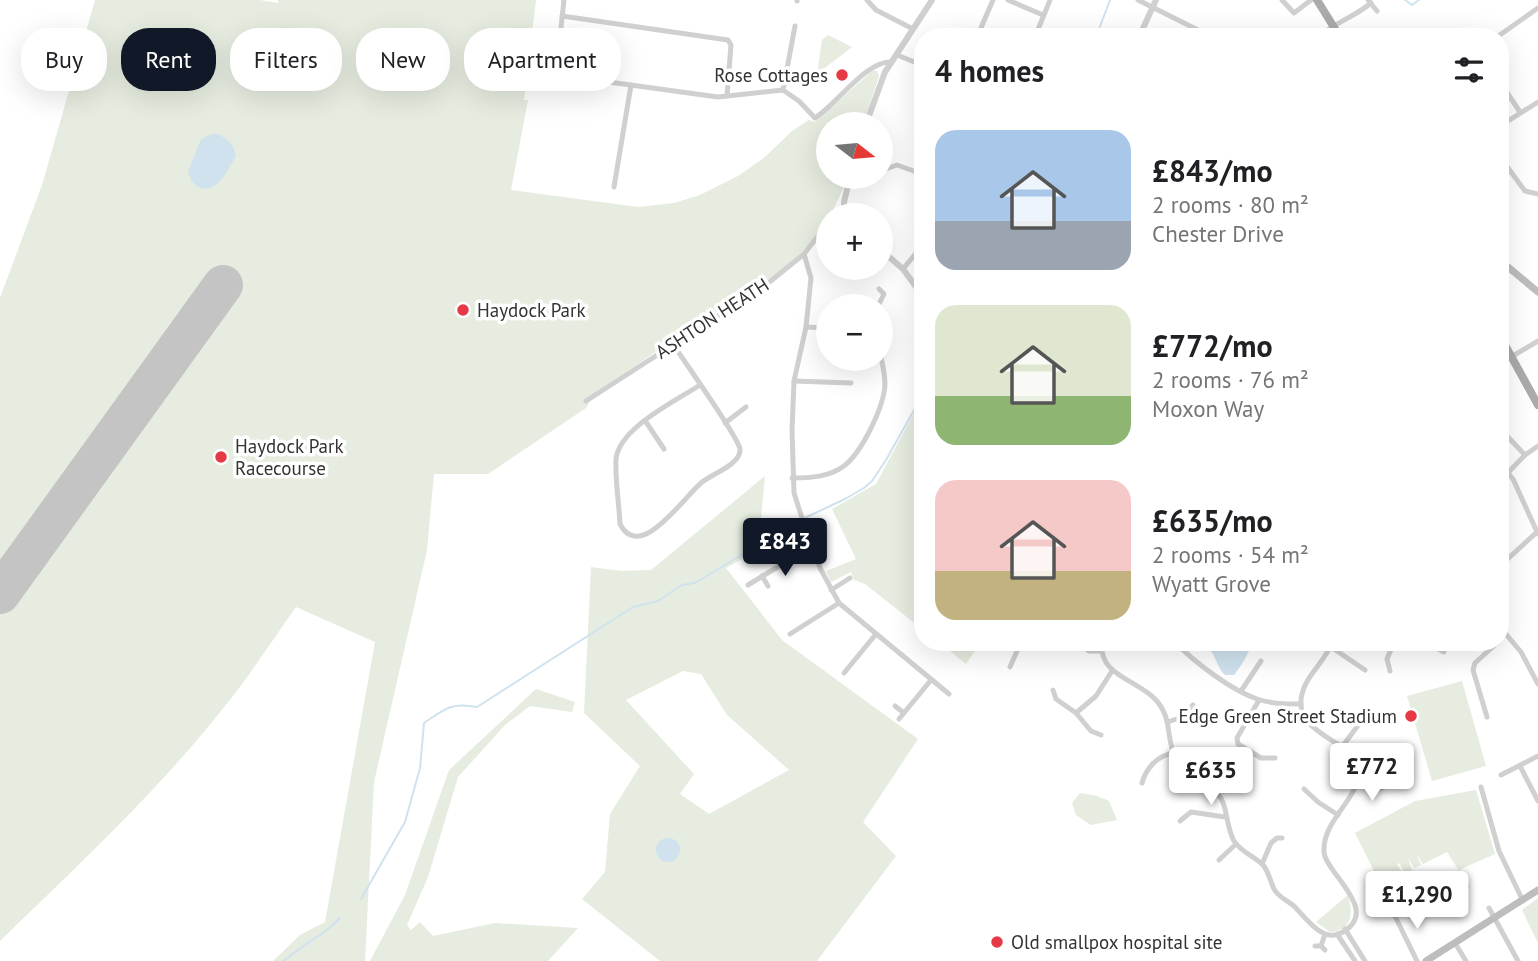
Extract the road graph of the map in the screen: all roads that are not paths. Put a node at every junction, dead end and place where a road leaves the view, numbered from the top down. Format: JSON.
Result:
{"nodes":[{"id":1,"x":564,"y":0,"type":"edge"},
{"id":2,"x":867,"y":0,"type":"edge"},
{"id":3,"x":933,"y":0,"type":"edge"},
{"id":4,"x":993,"y":0,"type":"edge"},
{"id":5,"x":1008,"y":0,"type":"edge"},
{"id":6,"x":1050,"y":0,"type":"edge"},
{"id":7,"x":1138,"y":0,"type":"edge"},
{"id":8,"x":1156,"y":0,"type":"edge"},
{"id":9,"x":1282,"y":0,"type":"edge"},
{"id":10,"x":1311,"y":0,"type":"edge"},
{"id":11,"x":1317,"y":0,"type":"edge"},
{"id":12,"x":1370,"y":2,"type":"edge"},
{"id":13,"x":1153,"y":7,"type":"junction"},
{"id":14,"x":1538,"y":8,"type":"edge"},
{"id":15,"x":1377,"y":11,"type":"dead end"},
{"id":16,"x":1044,"y":15,"type":"junction"},
{"id":17,"x":562,"y":16,"type":"junction"},
{"id":18,"x":1333,"y":24,"type":"junction"},
{"id":19,"x":795,"y":26,"type":"dead end"},
{"id":20,"x":915,"y":28,"type":"edge"},
{"id":21,"x":981,"y":28,"type":"edge"},
{"id":22,"x":1039,"y":28,"type":"edge"},
{"id":23,"x":1143,"y":28,"type":"edge"},
{"id":24,"x":1194,"y":28,"type":"edge"},
{"id":25,"x":1328,"y":28,"type":"edge"},
{"id":26,"x":1335,"y":28,"type":"edge"},
{"id":27,"x":914,"y":29,"type":"joint"},
{"id":28,"x":1509,"y":29,"type":"edge"},
{"id":29,"x":791,"y":42,"type":"junction"},
{"id":30,"x":801,"y":43,"type":"dead end"},
{"id":31,"x":897,"y":55,"type":"junction"},
{"id":32,"x":891,"y":62,"type":"junction"},
{"id":33,"x":914,"y":62,"type":"edge"},
{"id":34,"x":631,"y":85,"type":"junction"},
{"id":35,"x":783,"y":90,"type":"junction"},
{"id":36,"x":727,"y":96,"type":"junction"},
{"id":37,"x":1509,"y":96,"type":"edge"},
{"id":38,"x":1538,"y":102,"type":"edge"},
{"id":39,"x":870,"y":112,"type":"edge"},
{"id":40,"x":1520,"y":112,"type":"junction"},
{"id":41,"x":1509,"y":120,"type":"edge"},
{"id":42,"x":893,"y":166,"type":"edge"},
{"id":43,"x":1509,"y":169,"type":"edge"},
{"id":44,"x":914,"y":171,"type":"edge"},
{"id":45,"x":614,"y":187,"type":"dead end"},
{"id":46,"x":1538,"y":194,"type":"edge"},
{"id":47,"x":816,"y":238,"type":"edge"},
{"id":48,"x":804,"y":254,"type":"junction"},
{"id":49,"x":914,"y":256,"type":"edge"},
{"id":50,"x":893,"y":260,"type":"edge"},
{"id":51,"x":1509,"y":268,"type":"edge"},
{"id":52,"x":903,"y":269,"type":"junction"},
{"id":53,"x":914,"y":285,"type":"edge"},
{"id":54,"x":1538,"y":292,"type":"edge"},
{"id":55,"x":806,"y":327,"type":"junction"},
{"id":56,"x":816,"y":327,"type":"edge"},
{"id":57,"x":1538,"y":341,"type":"edge"},
{"id":58,"x":673,"y":344,"type":"junction"},
{"id":59,"x":1509,"y":352,"type":"edge"},
{"id":60,"x":1511,"y":356,"type":"junction"},
{"id":61,"x":883,"y":371,"type":"edge"},
{"id":62,"x":793,"y":381,"type":"junction"},
{"id":63,"x":841,"y":383,"type":"junction"},
{"id":64,"x":851,"y":383,"type":"dead end"},
{"id":65,"x":700,"y":385,"type":"junction"},
{"id":66,"x":840,"y":393,"type":"dead end"},
{"id":67,"x":586,"y":401,"type":"dead end"},
{"id":68,"x":1538,"y":405,"type":"edge"},
{"id":69,"x":746,"y":408,"type":"dead end"},
{"id":70,"x":646,"y":422,"type":"junction"},
{"id":71,"x":725,"y":422,"type":"junction"},
{"id":72,"x":1509,"y":438,"type":"edge"},
{"id":73,"x":1538,"y":446,"type":"edge"},
{"id":74,"x":664,"y":449,"type":"dead end"},
{"id":75,"x":1525,"y":455,"type":"junction"},
{"id":76,"x":1509,"y":472,"type":"edge"},
{"id":77,"x":1509,"y":474,"type":"edge"},
{"id":78,"x":792,"y":478,"type":"junction"},
{"id":79,"x":1537,"y":533,"type":"edge"},
{"id":80,"x":813,"y":549,"type":"junction"},
{"id":81,"x":1509,"y":558,"type":"edge"},
{"id":82,"x":762,"y":576,"type":"junction"},
{"id":83,"x":850,"y":578,"type":"dead end"},
{"id":84,"x":748,"y":584,"type":"dead end"},
{"id":85,"x":768,"y":586,"type":"dead end"},
{"id":86,"x":831,"y":590,"type":"junction"},
{"id":87,"x":839,"y":603,"type":"junction"},
{"id":88,"x":808,"y":613,"type":"dead end"},
{"id":89,"x":813,"y":620,"type":"junction"},
{"id":90,"x":790,"y":634,"type":"dead end"},
{"id":91,"x":876,"y":634,"type":"junction"},
{"id":92,"x":1509,"y":638,"type":"edge"},
{"id":93,"x":1015,"y":651,"type":"edge"},
{"id":94,"x":1101,"y":651,"type":"edge"},
{"id":95,"x":1185,"y":651,"type":"edge"},
{"id":96,"x":1327,"y":651,"type":"edge"},
{"id":97,"x":1343,"y":651,"type":"edge"},
{"id":98,"x":1390,"y":651,"type":"edge"},
{"id":99,"x":1488,"y":651,"type":"edge"},
{"id":100,"x":845,"y":657,"type":"dead end"},
{"id":101,"x":1261,"y":661,"type":"dead end"},
{"id":102,"x":852,"y":663,"type":"junction"},
{"id":103,"x":1010,"y":667,"type":"dead end"},
{"id":104,"x":1365,"y":670,"type":"dead end"},
{"id":105,"x":1112,"y":671,"type":"junction"},
{"id":106,"x":1390,"y":671,"type":"dead end"},
{"id":107,"x":844,"y":673,"type":"dead end"},
{"id":108,"x":931,"y":680,"type":"junction"},
{"id":109,"x":1538,"y":684,"type":"edge"},
{"id":110,"x":1053,"y":690,"type":"dead end"},
{"id":111,"x":1241,"y":691,"type":"junction"},
{"id":112,"x":949,"y":694,"type":"dead end"},
{"id":113,"x":1259,"y":699,"type":"junction"},
{"id":114,"x":1301,"y":704,"type":"junction"},
{"id":115,"x":1494,"y":704,"type":"dead end"},
{"id":116,"x":1193,"y":705,"type":"dead end"},
{"id":117,"x":895,"y":706,"type":"dead end"},
{"id":118,"x":1484,"y":707,"type":"junction"},
{"id":119,"x":904,"y":713,"type":"junction"},
{"id":120,"x":1076,"y":713,"type":"junction"},
{"id":121,"x":1355,"y":716,"type":"dead end"},
{"id":122,"x":1487,"y":717,"type":"dead end"},
{"id":123,"x":899,"y":719,"type":"dead end"},
{"id":124,"x":1168,"y":722,"type":"junction"},
{"id":125,"x":1101,"y":735,"type":"dead end"},
{"id":126,"x":1342,"y":747,"type":"junction"},
{"id":127,"x":1174,"y":753,"type":"junction"},
{"id":128,"x":1538,"y":756,"type":"edge"},
{"id":129,"x":1520,"y":766,"type":"junction"},
{"id":130,"x":1270,"y":768,"type":"dead end"},
{"id":131,"x":1501,"y":775,"type":"dead end"},
{"id":132,"x":1142,"y":783,"type":"dead end"},
{"id":133,"x":1358,"y":784,"type":"junction"},
{"id":134,"x":1387,"y":786,"type":"dead end"},
{"id":135,"x":1481,"y":787,"type":"dead end"},
{"id":136,"x":1304,"y":789,"type":"dead end"},
{"id":137,"x":1538,"y":801,"type":"edge"},
{"id":138,"x":1338,"y":815,"type":"junction"},
{"id":139,"x":1225,"y":817,"type":"junction"},
{"id":140,"x":1180,"y":821,"type":"dead end"},
{"id":141,"x":1277,"y":836,"type":"dead end"},
{"id":142,"x":1236,"y":844,"type":"junction"},
{"id":143,"x":1219,"y":860,"type":"dead end"},
{"id":144,"x":1262,"y":864,"type":"junction"},
{"id":145,"x":1538,"y":890,"type":"edge"},
{"id":146,"x":1523,"y":901,"type":"junction"},
{"id":147,"x":1489,"y":908,"type":"dead end"},
{"id":148,"x":1393,"y":912,"type":"dead end"},
{"id":149,"x":1495,"y":918,"type":"junction"},
{"id":150,"x":1345,"y":929,"type":"junction"},
{"id":151,"x":1325,"y":933,"type":"junction"},
{"id":152,"x":1337,"y":934,"type":"junction"},
{"id":153,"x":1455,"y":943,"type":"junction"},
{"id":154,"x":1320,"y":947,"type":"dead end"},
{"id":155,"x":1355,"y":961,"type":"edge"},
{"id":156,"x":1365,"y":961,"type":"edge"},
{"id":157,"x":1417,"y":961,"type":"edge"},
{"id":158,"x":1426,"y":961,"type":"edge"},
{"id":159,"x":1466,"y":961,"type":"edge"},
{"id":160,"x":1518,"y":961,"type":"edge"}],
"edges":[{"from":1,"to":17,"type":"street"},
{"from":2,"to":27,"type":"street"},
{"from":3,"to":20,"type":"street"},
{"from":4,"to":21,"type":"street"},
{"from":5,"to":16,"type":"street"},
{"from":6,"to":16,"type":"street"},
{"from":7,"to":13,"type":"street"},
{"from":8,"to":13,"type":"street"},
{"from":9,"to":10,"type":"street"},
{"from":11,"to":18,"type":"main road"},
{"from":12,"to":15,"type":"street"},
{"from":12,"to":18,"type":"street"},
{"from":13,"to":23,"type":"street"},
{"from":13,"to":24,"type":"street"},
{"from":14,"to":28,"type":"street"},
{"from":16,"to":22,"type":"street"},
{"from":17,"to":34,"type":"street"},
{"from":17,"to":36,"type":"street"},
{"from":18,"to":25,"type":"street"},
{"from":18,"to":26,"type":"main road"},
{"from":19,"to":29,"type":"street"},
{"from":27,"to":31,"type":"street"},
{"from":29,"to":30,"type":"street"},
{"from":29,"to":35,"type":"street"},
{"from":31,"to":32,"type":"street"},
{"from":31,"to":33,"type":"street"},
{"from":32,"to":35,"type":"street"},
{"from":32,"to":39,"type":"street"},
{"from":34,"to":36,"type":"street"},
{"from":34,"to":45,"type":"street"},
{"from":35,"to":36,"type":"street"},
{"from":37,"to":40,"type":"street"},
{"from":38,"to":40,"type":"street"},
{"from":40,"to":41,"type":"street"},
{"from":42,"to":44,"type":"street"},
{"from":43,"to":46,"type":"street"},
{"from":47,"to":48,"type":"street","name":"ASHTON HEATH"},
{"from":48,"to":55,"type":"street"},
{"from":48,"to":58,"type":"street","name":"ASHTON HEATH"},
{"from":49,"to":52,"type":"street"},
{"from":50,"to":52,"type":"street"},
{"from":51,"to":54,"type":"main road"},
{"from":52,"to":53,"type":"street"},
{"from":55,"to":56,"type":"street"},
{"from":55,"to":62,"type":"street"},
{"from":57,"to":60,"type":"street"},
{"from":58,"to":65,"type":"street"},
{"from":58,"to":67,"type":"street","name":"ASHTON HEATH"},
{"from":59,"to":60,"type":"main road"},
{"from":60,"to":68,"type":"main road"},
{"from":61,"to":78,"type":"street"},
{"from":62,"to":63,"type":"street"},
{"from":62,"to":78,"type":"street"},
{"from":63,"to":64,"type":"street"},
{"from":63,"to":66,"type":"street"},
{"from":65,"to":70,"type":"street"},
{"from":65,"to":71,"type":"street"},
{"from":69,"to":71,"type":"street"},
{"from":70,"to":71,"type":"street"},
{"from":70,"to":74,"type":"street"},
{"from":72,"to":75,"type":"street"},
{"from":73,"to":75,"type":"street"},
{"from":75,"to":76,"type":"street"},
{"from":77,"to":79,"type":"street"},
{"from":78,"to":80,"type":"street"},
{"from":79,"to":81,"type":"street"},
{"from":80,"to":82,"type":"street"},
{"from":80,"to":86,"type":"street"},
{"from":82,"to":84,"type":"street"},
{"from":82,"to":85,"type":"street"},
{"from":83,"to":86,"type":"street"},
{"from":86,"to":87,"type":"street"},
{"from":87,"to":89,"type":"street"},
{"from":87,"to":91,"type":"street"},
{"from":88,"to":89,"type":"street"},
{"from":89,"to":90,"type":"street"},
{"from":91,"to":102,"type":"street"},
{"from":91,"to":108,"type":"street"},
{"from":92,"to":109,"type":"street"},
{"from":93,"to":103,"type":"street"},
{"from":94,"to":105,"type":"street"},
{"from":95,"to":111,"type":"street"},
{"from":96,"to":114,"type":"street"},
{"from":97,"to":104,"type":"street"},
{"from":98,"to":106,"type":"street"},
{"from":99,"to":118,"type":"street"},
{"from":100,"to":102,"type":"street"},
{"from":101,"to":111,"type":"street"},
{"from":102,"to":107,"type":"street"},
{"from":105,"to":120,"type":"street"},
{"from":105,"to":124,"type":"street"},
{"from":108,"to":112,"type":"street"},
{"from":108,"to":119,"type":"street"},
{"from":110,"to":120,"type":"street"},
{"from":111,"to":113,"type":"street"},
{"from":113,"to":114,"type":"street"},
{"from":113,"to":130,"type":"street"},
{"from":114,"to":126,"type":"street"},
{"from":115,"to":118,"type":"street"},
{"from":116,"to":124,"type":"street"},
{"from":117,"to":119,"type":"street"},
{"from":118,"to":122,"type":"street"},
{"from":119,"to":123,"type":"street"},
{"from":120,"to":125,"type":"street"},
{"from":121,"to":126,"type":"street"},
{"from":124,"to":127,"type":"street"},
{"from":126,"to":133,"type":"street"},
{"from":127,"to":132,"type":"street"},
{"from":127,"to":139,"type":"street"},
{"from":128,"to":129,"type":"street"},
{"from":129,"to":131,"type":"street"},
{"from":129,"to":137,"type":"street"},
{"from":133,"to":134,"type":"street"},
{"from":133,"to":138,"type":"street"},
{"from":135,"to":146,"type":"street"},
{"from":136,"to":138,"type":"street"},
{"from":138,"to":150,"type":"street"},
{"from":139,"to":140,"type":"street"},
{"from":139,"to":142,"type":"street"},
{"from":141,"to":144,"type":"street"},
{"from":142,"to":143,"type":"street"},
{"from":142,"to":144,"type":"street"},
{"from":144,"to":151,"type":"street"},
{"from":145,"to":146,"type":"main road"},
{"from":146,"to":149,"type":"main road"},
{"from":147,"to":149,"type":"street"},
{"from":148,"to":157,"type":"street"},
{"from":149,"to":153,"type":"main road"},
{"from":149,"to":160,"type":"street"},
{"from":150,"to":152,"type":"street"},
{"from":150,"to":156,"type":"street"},
{"from":151,"to":152,"type":"street"},
{"from":151,"to":154,"type":"street"},
{"from":152,"to":155,"type":"street"},
{"from":153,"to":158,"type":"main road"},
{"from":153,"to":159,"type":"street"}]}
